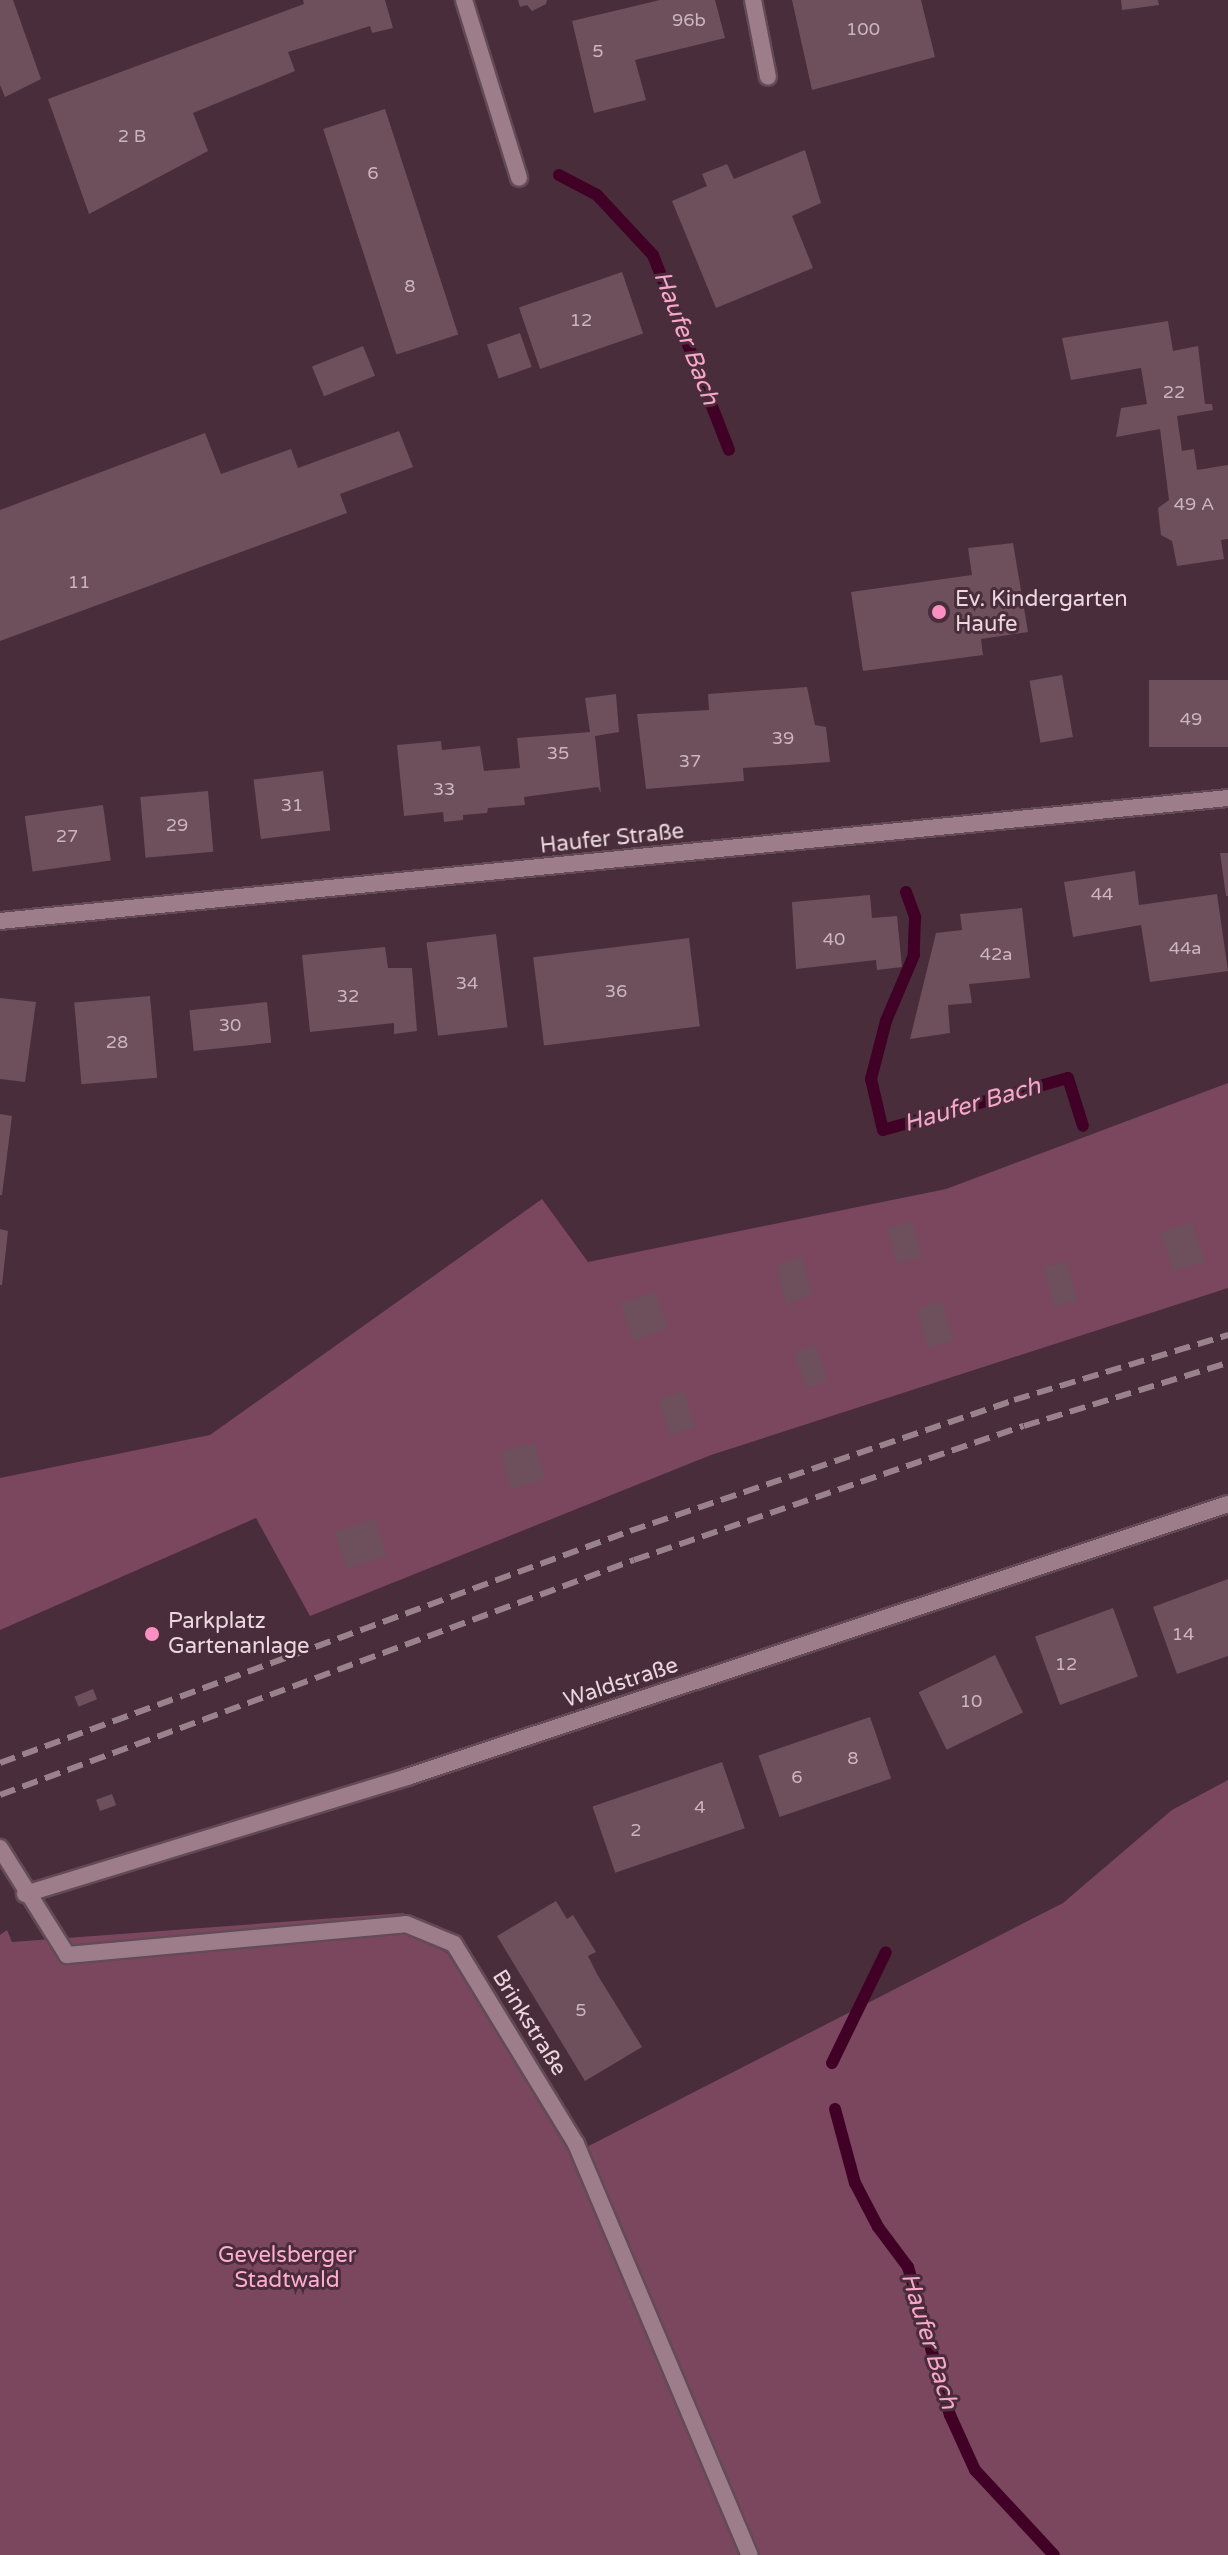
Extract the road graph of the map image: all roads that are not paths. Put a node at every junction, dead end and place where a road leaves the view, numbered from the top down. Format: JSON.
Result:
{"nodes":[{"id":1,"x":464,"y":0,"type":"edge"},
{"id":2,"x":753,"y":0,"type":"edge"},
{"id":3,"x":768,"y":77,"type":"dead end"},
{"id":4,"x":519,"y":178,"type":"dead end"},
{"id":5,"x":1228,"y":798,"type":"edge"},
{"id":6,"x":0,"y":921,"type":"edge"},
{"id":7,"x":1228,"y":1504,"type":"edge"},
{"id":8,"x":0,"y":1848,"type":"edge"},
{"id":9,"x":25,"y":1894,"type":"junction"},
{"id":10,"x":750,"y":2555,"type":"edge"}],
"edges":[{"from":1,"to":4,"type":"street"},
{"from":2,"to":3,"type":"street"},
{"from":5,"to":6,"type":"street","name":"Haufer Straße"},
{"from":7,"to":9,"type":"street","name":"Waldstraße"},
{"from":8,"to":9,"type":"street"},
{"from":9,"to":10,"type":"street","name":"Brinkstraße"}]}
